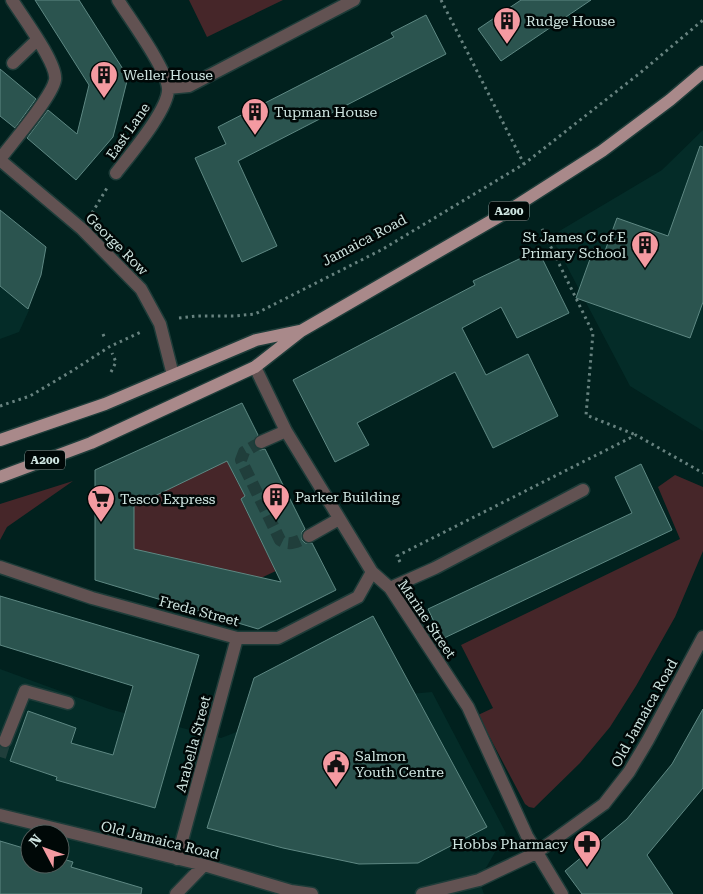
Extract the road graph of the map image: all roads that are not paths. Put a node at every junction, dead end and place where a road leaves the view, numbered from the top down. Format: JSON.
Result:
{"nodes":[{"id":1,"x":12,"y":0,"type":"edge"},
{"id":2,"x":118,"y":0,"type":"edge"},
{"id":3,"x":350,"y":1,"type":"edge"},
{"id":4,"x":37,"y":40,"type":"junction"},
{"id":5,"x":13,"y":63,"type":"dead end"},
{"id":6,"x":703,"y":72,"type":"edge"},
{"id":7,"x":168,"y":88,"type":"junction"},
{"id":8,"x":0,"y":159,"type":"edge"},
{"id":9,"x":116,"y":173,"type":"road end"},
{"id":10,"x":301,"y":331,"type":"junction"},
{"id":11,"x":255,"y":367,"type":"junction"},
{"id":12,"x":174,"y":375,"type":"junction"},
{"id":13,"x":286,"y":431,"type":"junction"},
{"id":14,"x":0,"y":440,"type":"edge"},
{"id":15,"x":262,"y":442,"type":"tunnel mouth"},
{"id":16,"x":0,"y":477,"type":"edge"},
{"id":17,"x":583,"y":490,"type":"dead end"},
{"id":18,"x":339,"y":519,"type":"junction"},
{"id":19,"x":308,"y":536,"type":"tunnel mouth"},
{"id":20,"x":0,"y":567,"type":"edge"},
{"id":21,"x":372,"y":572,"type":"junction"},
{"id":22,"x":390,"y":588,"type":"junction"},
{"id":23,"x":703,"y":637,"type":"edge"},
{"id":24,"x":237,"y":638,"type":"junction"},
{"id":25,"x":697,"y":662,"type":"edge"},
{"id":26,"x":68,"y":703,"type":"dead end"},
{"id":27,"x":5,"y":741,"type":"dead end"},
{"id":28,"x":0,"y":815,"type":"edge"},
{"id":29,"x":536,"y":853,"type":"junction"},
{"id":30,"x":177,"y":859,"type":"junction"},
{"id":31,"x":204,"y":865,"type":"junction"},
{"id":32,"x":176,"y":894,"type":"edge"},
{"id":33,"x":312,"y":894,"type":"edge"},
{"id":34,"x":422,"y":894,"type":"edge"},
{"id":35,"x":562,"y":894,"type":"edge"}],
"edges":[{"from":1,"to":4,"type":"street"},
{"from":2,"to":7,"type":"street"},
{"from":3,"to":7,"type":"street"},
{"from":4,"to":5,"type":"street"},
{"from":4,"to":8,"type":"street"},
{"from":6,"to":10,"type":"main road","number":"A200"},
{"from":7,"to":9,"type":"street","name":"East Lane"},
{"from":8,"to":12,"type":"street","name":"George Row"},
{"from":10,"to":11,"type":"main road","number":"A200"},
{"from":10,"to":12,"type":"main road","number":"A200"},
{"from":11,"to":13,"type":"street","name":"Marine Street"},
{"from":11,"to":16,"type":"main road","number":"A200"},
{"from":12,"to":14,"type":"main road","number":"A200"},
{"from":13,"to":15,"type":"street"},
{"from":13,"to":18,"type":"street","name":"Marine Street"},
{"from":17,"to":22,"type":"street"},
{"from":18,"to":19,"type":"street"},
{"from":18,"to":21,"type":"street","name":"Marine Street"},
{"from":20,"to":24,"type":"street","name":"Freda Street"},
{"from":21,"to":22,"type":"street","name":"Marine Street"},
{"from":21,"to":24,"type":"street","name":"Freda Street"},
{"from":22,"to":29,"type":"street","name":"Marine Street"},
{"from":23,"to":25,"type":"street","name":"Old Jamaica Road"},
{"from":24,"to":30,"type":"street","name":"Arabella Street"},
{"from":25,"to":29,"type":"street","name":"Old Jamaica Road"},
{"from":26,"to":27,"type":"street"},
{"from":28,"to":30,"type":"street","name":"Old Jamaica Road"},
{"from":29,"to":34,"type":"street","name":"Old Jamaica Road"},
{"from":29,"to":35,"type":"street","name":"Marine Street"},
{"from":30,"to":31,"type":"street","name":"Old Jamaica Road"},
{"from":31,"to":32,"type":"street"},
{"from":31,"to":33,"type":"street","name":"Old Jamaica Road"}]}
